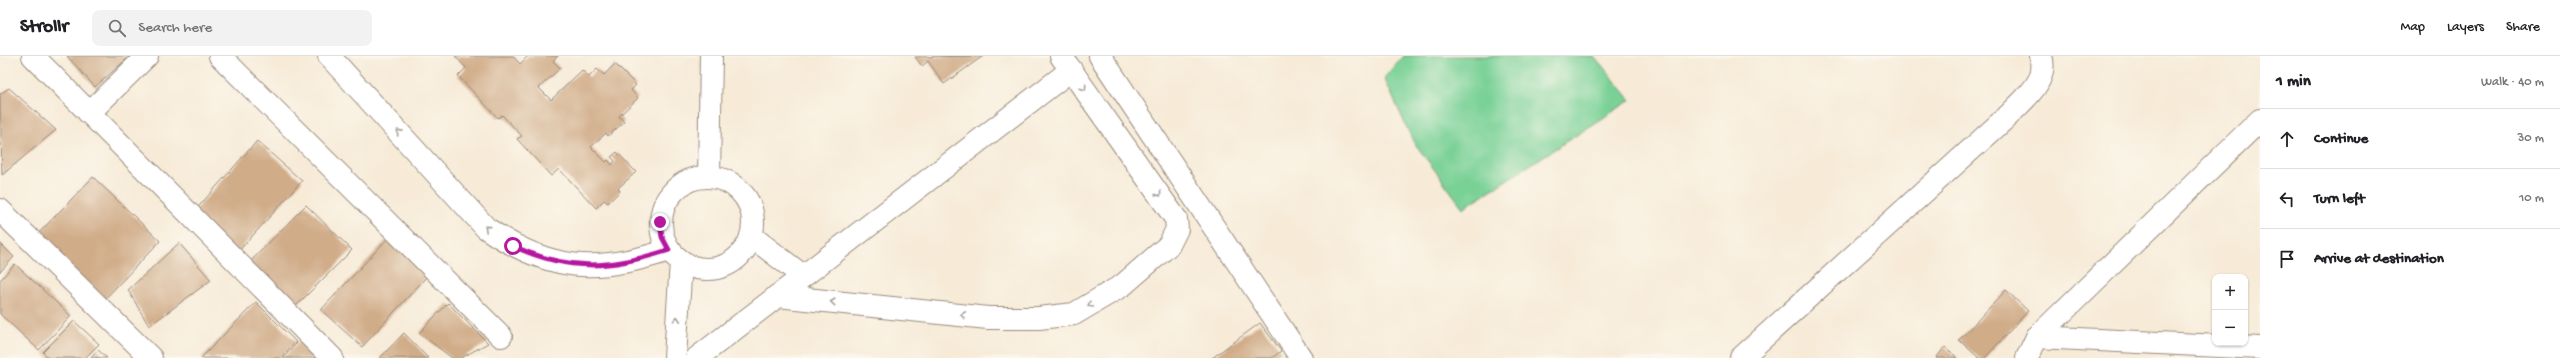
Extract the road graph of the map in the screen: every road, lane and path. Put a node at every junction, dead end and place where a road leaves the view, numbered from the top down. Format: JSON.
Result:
{"nodes":[{"id":1,"x":33,"y":56,"type":"edge"},
{"id":2,"x":147,"y":56,"type":"edge"},
{"id":3,"x":220,"y":56,"type":"edge"},
{"id":4,"x":329,"y":56,"type":"edge"},
{"id":5,"x":711,"y":56,"type":"edge"},
{"id":6,"x":1100,"y":56,"type":"edge"},
{"id":7,"x":2041,"y":56,"type":"edge"},
{"id":8,"x":1066,"y":63,"type":"edge"},
{"id":9,"x":88,"y":112,"type":"junction"},
{"id":10,"x":2260,"y":120,"type":"edge"},
{"id":11,"x":709,"y":177,"type":"junction"},
{"id":12,"x":0,"y":210,"type":"edge"},
{"id":13,"x":751,"y":236,"type":"junction"},
{"id":14,"x":675,"y":256,"type":"junction"},
{"id":15,"x":803,"y":276,"type":"junction"},
{"id":16,"x":777,"y":296,"type":"junction"},
{"id":17,"x":501,"y":336,"type":"dead end"},
{"id":18,"x":2037,"y":337,"type":"junction"},
{"id":19,"x":2260,"y":348,"type":"edge"},
{"id":20,"x":151,"y":358,"type":"edge"},
{"id":21,"x":332,"y":358,"type":"edge"},
{"id":22,"x":675,"y":358,"type":"edge"},
{"id":23,"x":697,"y":358,"type":"edge"},
{"id":24,"x":1301,"y":358,"type":"edge"},
{"id":25,"x":1741,"y":358,"type":"edge"},
{"id":26,"x":2027,"y":358,"type":"edge"}],
"edges":[{"from":1,"to":9,"type":"street"},
{"from":2,"to":9,"type":"street"},
{"from":3,"to":17,"type":"street"},
{"from":14,"to":4,"type":"street","one_way":true},
{"from":5,"to":11,"type":"street"},
{"from":6,"to":24,"type":"street"},
{"from":7,"to":25,"type":"street"},
{"from":8,"to":15,"type":"street"},
{"from":8,"to":16,"type":"street","one_way":true},
{"from":9,"to":21,"type":"street"},
{"from":10,"to":18,"type":"street"},
{"from":11,"to":13,"type":"street"},
{"from":11,"to":14,"type":"street"},
{"from":12,"to":20,"type":"street"},
{"from":13,"to":14,"type":"street"},
{"from":13,"to":15,"type":"street"},
{"from":22,"to":14,"type":"street","one_way":true},
{"from":15,"to":16,"type":"street"},
{"from":16,"to":23,"type":"street"},
{"from":18,"to":19,"type":"street"},
{"from":18,"to":26,"type":"street"}]}
